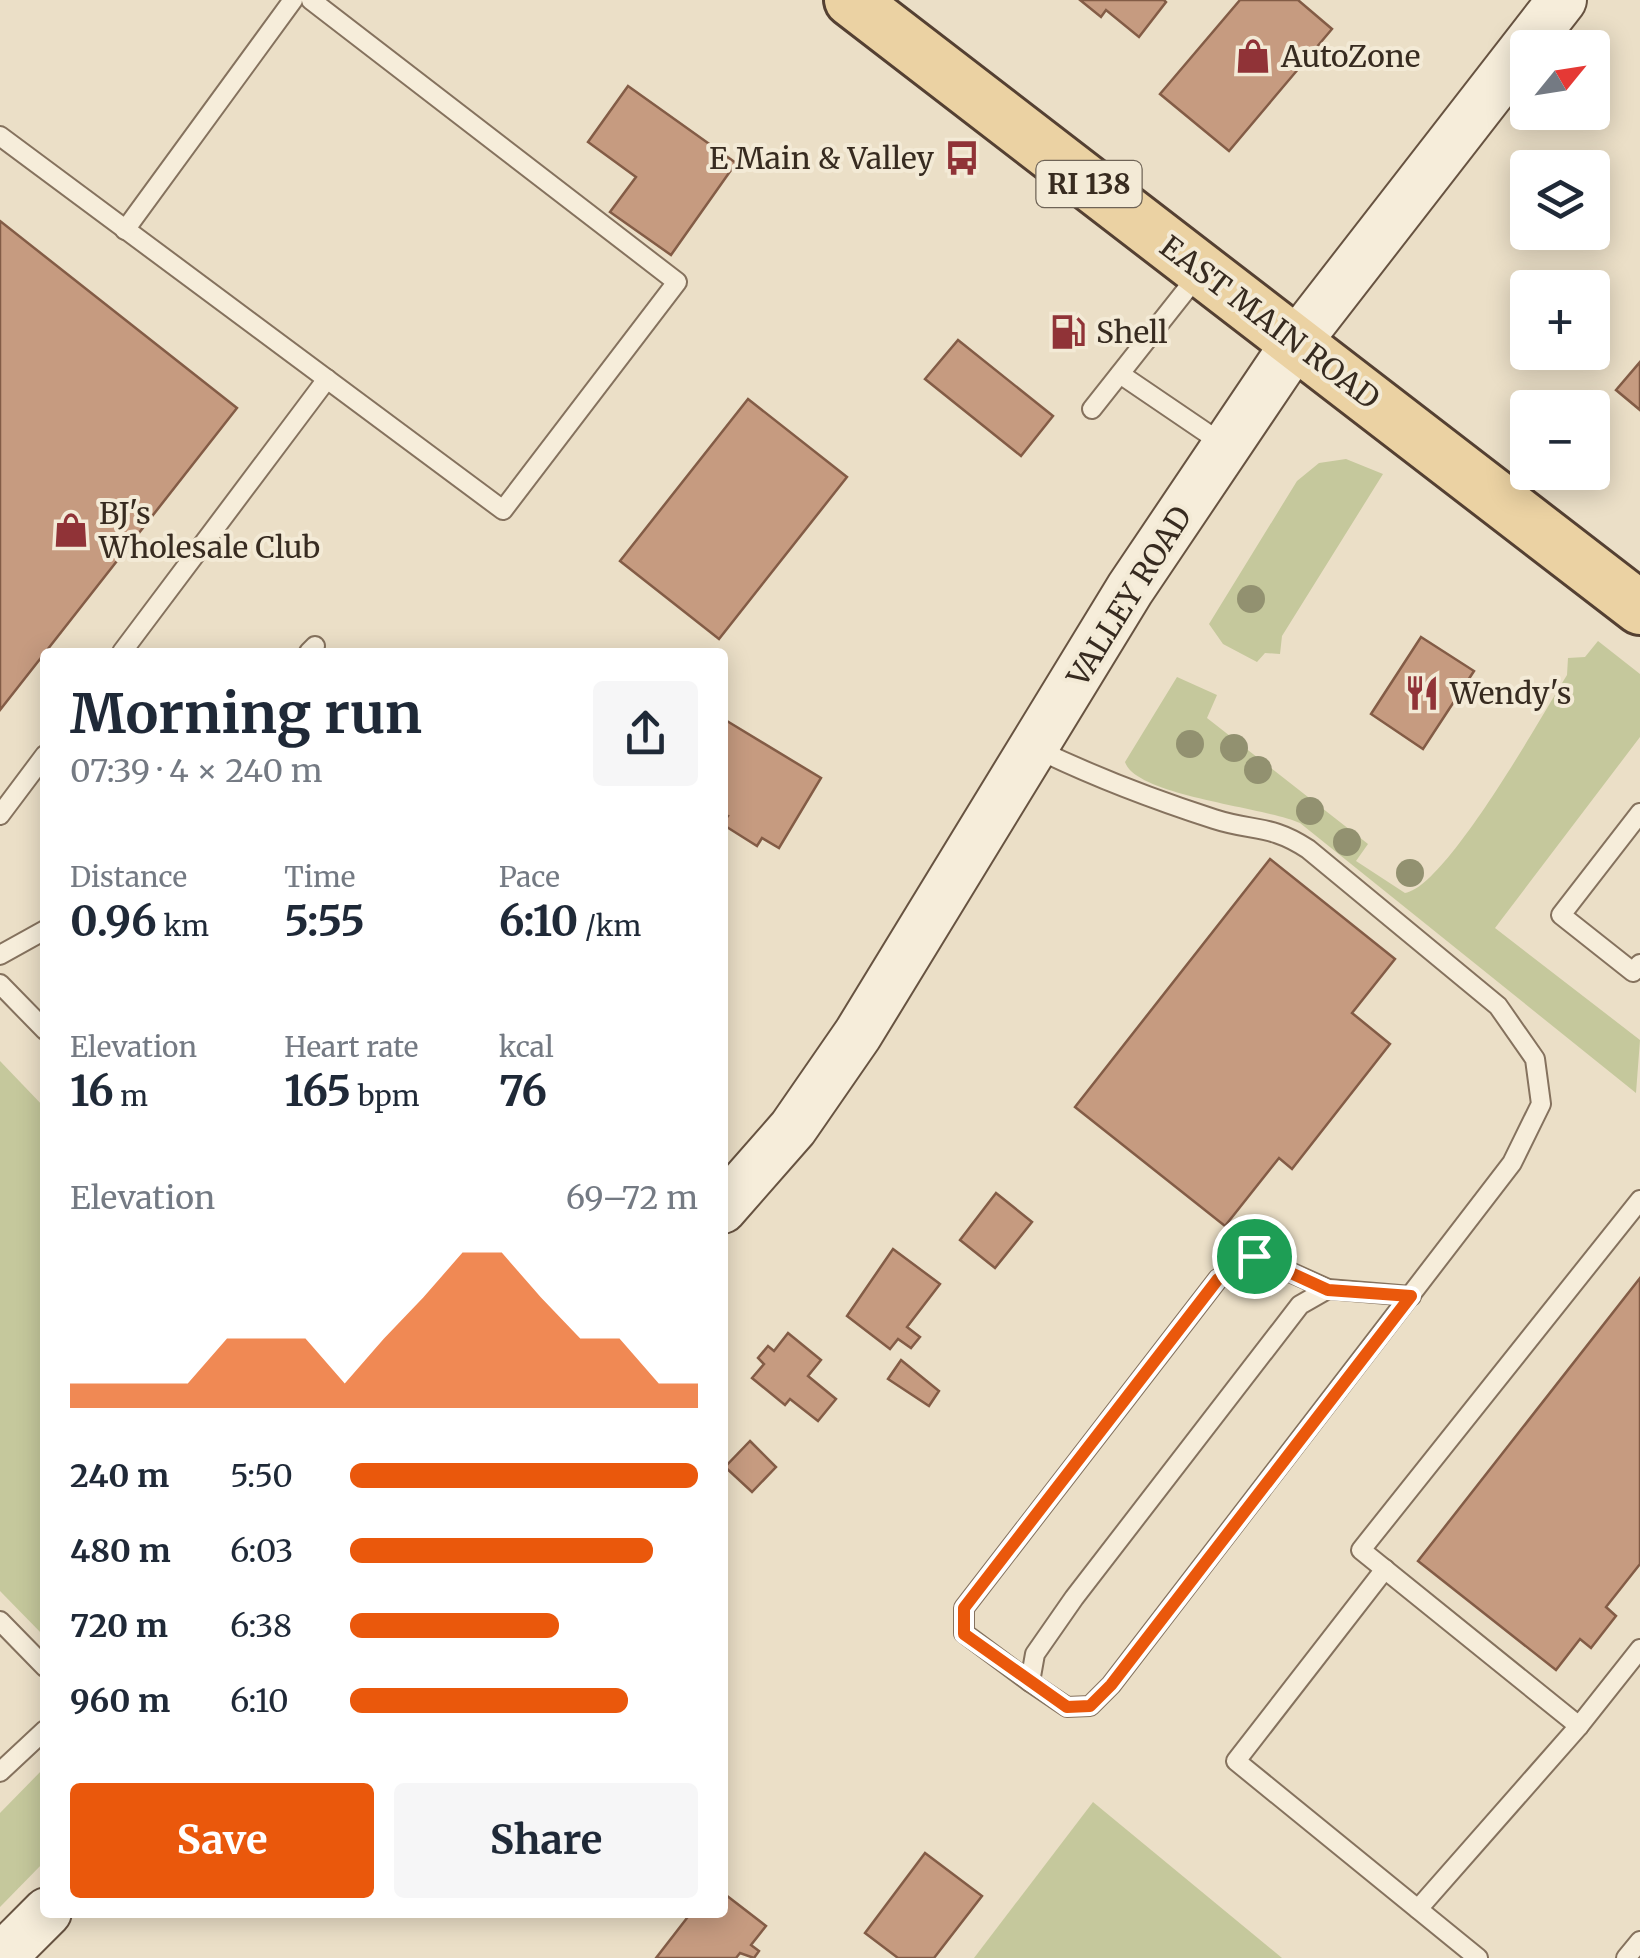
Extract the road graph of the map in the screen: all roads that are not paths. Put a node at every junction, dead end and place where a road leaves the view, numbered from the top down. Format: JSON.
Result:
{"nodes":[{"id":1,"x":294,"y":0,"type":"edge"},
{"id":2,"x":311,"y":0,"type":"edge"},
{"id":3,"x":851,"y":0,"type":"edge"},
{"id":4,"x":1562,"y":0,"type":"edge"},
{"id":5,"x":0,"y":136,"type":"edge"},
{"id":6,"x":125,"y":230,"type":"junction"},
{"id":7,"x":1202,"y":271,"type":"junction"},
{"id":8,"x":1296,"y":344,"type":"junction"},
{"id":9,"x":1120,"y":374,"type":"junction"},
{"id":10,"x":327,"y":379,"type":"junction"},
{"id":11,"x":1092,"y":409,"type":"dead end"},
{"id":12,"x":1226,"y":446,"type":"junction"},
{"id":13,"x":1640,"y":608,"type":"edge"},
{"id":14,"x":125,"y":648,"type":"edge"},
{"id":15,"x":1034,"y":748,"type":"junction"},
{"id":16,"x":40,"y":762,"type":"edge"},
{"id":17,"x":1640,"y":813,"type":"edge"},
{"id":18,"x":0,"y":815,"type":"edge"},
{"id":19,"x":40,"y":933,"type":"edge"},
{"id":20,"x":0,"y":955,"type":"edge"},
{"id":21,"x":1640,"y":964,"type":"edge"},
{"id":22,"x":0,"y":984,"type":"edge"},
{"id":23,"x":40,"y":1025,"type":"edge"},
{"id":24,"x":1640,"y":1200,"type":"edge"},
{"id":25,"x":728,"y":1202,"type":"edge"},
{"id":26,"x":1328,"y":1290,"type":"junction"},
{"id":27,"x":1411,"y":1296,"type":"junction"},
{"id":28,"x":1384,"y":1568,"type":"junction"},
{"id":29,"x":0,"y":1621,"type":"edge"},
{"id":30,"x":1640,"y":1649,"type":"edge"},
{"id":31,"x":40,"y":1662,"type":"edge"},
{"id":32,"x":1030,"y":1682,"type":"junction"},
{"id":33,"x":1578,"y":1726,"type":"junction"},
{"id":34,"x":40,"y":1735,"type":"edge"},
{"id":35,"x":0,"y":1772,"type":"edge"},
{"id":36,"x":1418,"y":1909,"type":"junction"},
{"id":37,"x":41,"y":1918,"type":"edge"},
{"id":38,"x":1640,"y":1941,"type":"edge"},
{"id":39,"x":1,"y":1958,"type":"edge"},
{"id":40,"x":1478,"y":1958,"type":"edge"},
{"id":41,"x":1626,"y":1958,"type":"edge"}],
"edges":[{"from":1,"to":6,"type":"lane"},
{"from":2,"to":10,"type":"lane"},
{"from":3,"to":7,"type":"main road","name":"EAST MAIN ROAD","number":"RI 138"},
{"from":4,"to":8,"type":"main road","name":"VALLEY ROAD"},
{"from":5,"to":6,"type":"lane"},
{"from":6,"to":10,"type":"lane"},
{"from":7,"to":8,"type":"main road","name":"EAST MAIN ROAD","number":"RI 138"},
{"from":7,"to":9,"type":"lane"},
{"from":8,"to":12,"type":"main road","name":"VALLEY ROAD"},
{"from":8,"to":13,"type":"main road","name":"EAST MAIN ROAD","number":"RI 138"},
{"from":9,"to":11,"type":"lane"},
{"from":9,"to":12,"type":"lane"},
{"from":10,"to":14,"type":"lane"},
{"from":12,"to":15,"type":"main road","name":"VALLEY ROAD"},
{"from":15,"to":25,"type":"main road","name":"VALLEY ROAD"},
{"from":15,"to":27,"type":"lane"},
{"from":16,"to":18,"type":"lane"},
{"from":17,"to":21,"type":"lane"},
{"from":19,"to":20,"type":"lane"},
{"from":22,"to":23,"type":"lane"},
{"from":24,"to":28,"type":"lane"},
{"from":26,"to":27,"type":"lane"},
{"from":26,"to":32,"type":"lane"},
{"from":26,"to":32,"type":"lane"},
{"from":27,"to":32,"type":"lane"},
{"from":28,"to":33,"type":"lane"},
{"from":28,"to":36,"type":"lane"},
{"from":29,"to":31,"type":"lane"},
{"from":30,"to":33,"type":"lane"},
{"from":33,"to":36,"type":"lane"},
{"from":34,"to":35,"type":"lane"},
{"from":36,"to":40,"type":"lane"},
{"from":37,"to":39,"type":"main road"},
{"from":38,"to":41,"type":"lane"}]}
